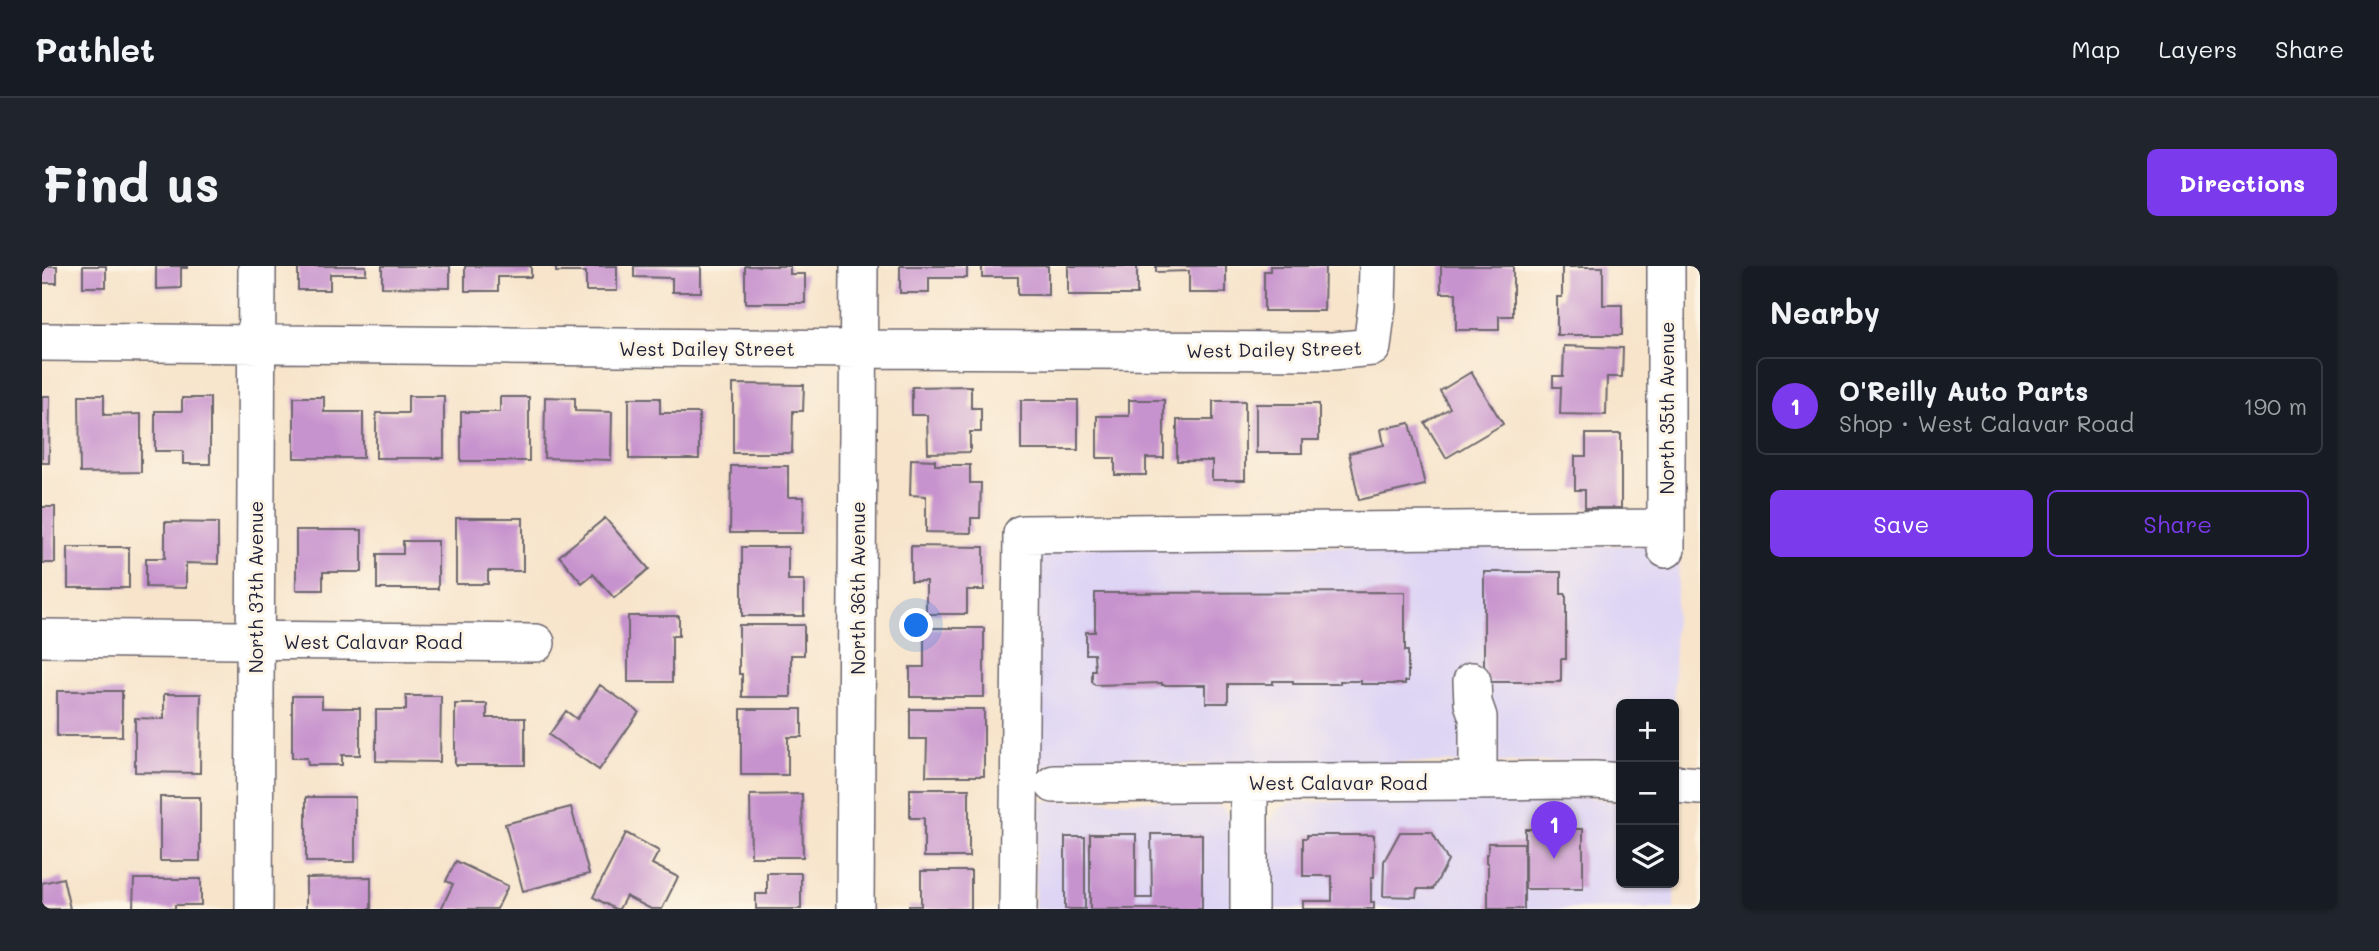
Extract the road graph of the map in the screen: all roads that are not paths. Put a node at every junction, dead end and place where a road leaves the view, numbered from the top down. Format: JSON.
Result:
{"nodes":[{"id":1,"x":257,"y":266,"type":"edge"},
{"id":2,"x":859,"y":266,"type":"edge"},
{"id":3,"x":1377,"y":266,"type":"edge"},
{"id":4,"x":1666,"y":266,"type":"edge"},
{"id":5,"x":42,"y":342,"type":"edge"},
{"id":6,"x":257,"y":344,"type":"junction"},
{"id":7,"x":859,"y":349,"type":"junction"},
{"id":8,"x":42,"y":638,"type":"edge"},
{"id":9,"x":255,"y":640,"type":"junction"},
{"id":10,"x":536,"y":643,"type":"dead end"},
{"id":11,"x":1472,"y":681,"type":"dead end"},
{"id":12,"x":1478,"y":781,"type":"junction"},
{"id":13,"x":1249,"y":782,"type":"junction"},
{"id":14,"x":1616,"y":782,"type":"edge"},
{"id":15,"x":1054,"y":784,"type":"dead end"},
{"id":16,"x":1679,"y":785,"type":"edge"},
{"id":17,"x":1700,"y":786,"type":"edge"},
{"id":18,"x":254,"y":909,"type":"edge"},
{"id":19,"x":855,"y":909,"type":"edge"},
{"id":20,"x":1018,"y":909,"type":"edge"},
{"id":21,"x":1249,"y":909,"type":"edge"}],
"edges":[{"from":1,"to":6,"type":"street","name":"North 37th Avenue"},
{"from":2,"to":7,"type":"street","name":"North 36th Avenue"},
{"from":3,"to":7,"type":"street","name":"West Dailey Street"},
{"from":4,"to":20,"type":"street","name":"North 35th Avenue"},
{"from":5,"to":6,"type":"street","name":"West Dailey Street"},
{"from":6,"to":7,"type":"street","name":"West Dailey Street"},
{"from":6,"to":9,"type":"street","name":"North 37th Avenue"},
{"from":7,"to":19,"type":"street","name":"North 36th Avenue"},
{"from":8,"to":9,"type":"street","name":"West Calavar Road"},
{"from":9,"to":10,"type":"street","name":"West Calavar Road"},
{"from":9,"to":18,"type":"street","name":"North 37th Avenue"},
{"from":11,"to":12,"type":"street"},
{"from":12,"to":13,"type":"street","name":"West Calavar Road"},
{"from":12,"to":14,"type":"street","name":"West Calavar Road"},
{"from":13,"to":15,"type":"street","name":"West Calavar Road"},
{"from":13,"to":21,"type":"street"},
{"from":16,"to":17,"type":"street"}]}
